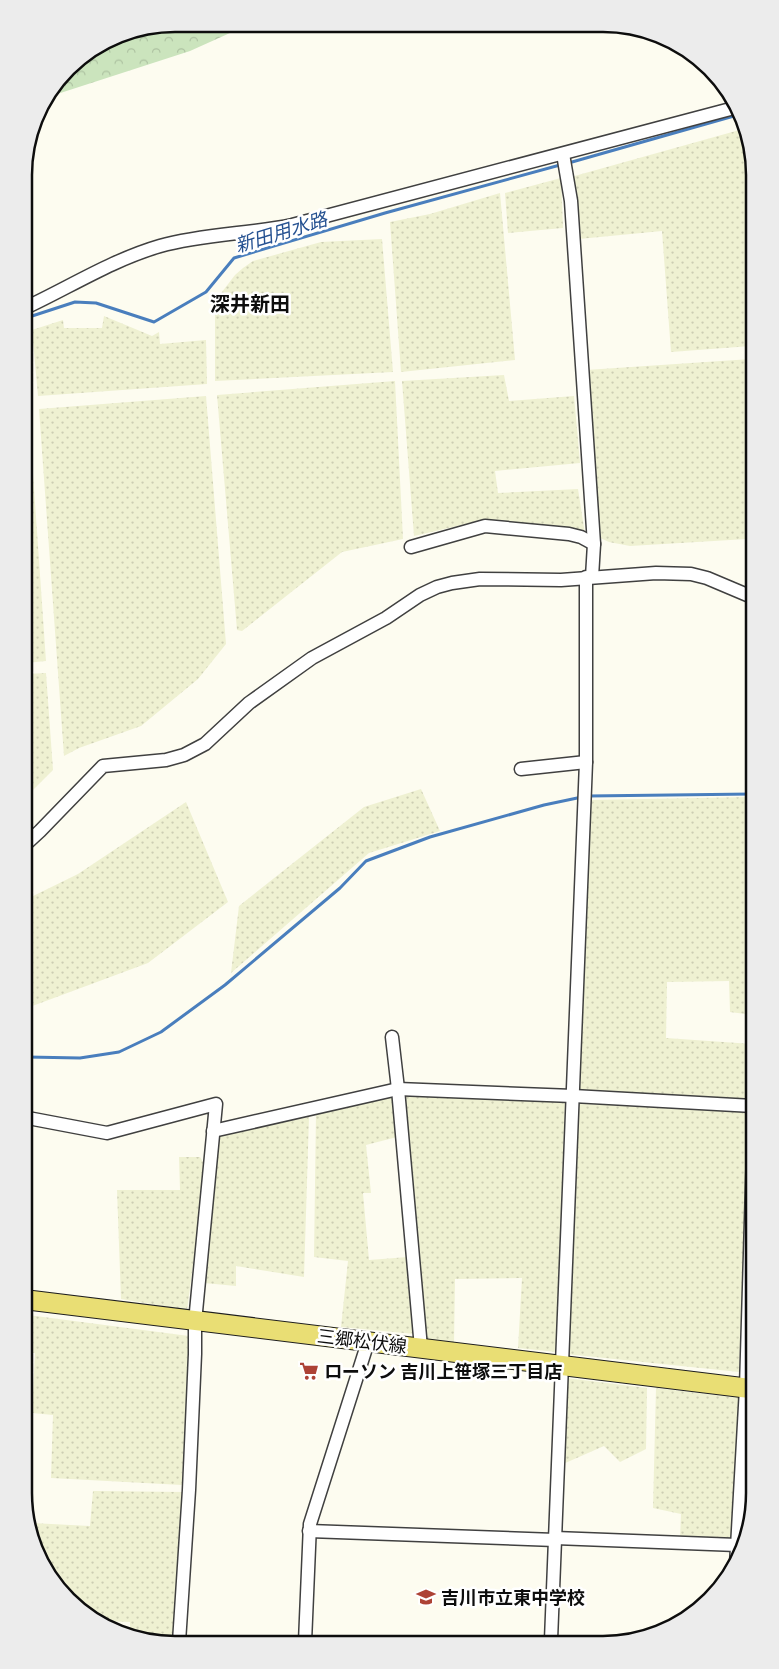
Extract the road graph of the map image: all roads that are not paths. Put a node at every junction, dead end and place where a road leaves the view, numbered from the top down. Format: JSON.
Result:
{"nodes":[{"id":1,"x":730,"y":109,"type":"edge"},
{"id":2,"x":563,"y":154,"type":"junction"},
{"id":3,"x":33,"y":304,"type":"edge"},
{"id":4,"x":594,"y":544,"type":"junction"},
{"id":5,"x":411,"y":548,"type":"dead end"},
{"id":6,"x":589,"y":577,"type":"junction"},
{"id":7,"x":746,"y":594,"type":"edge"},
{"id":8,"x":586,"y":762,"type":"junction"},
{"id":9,"x":521,"y":769,"type":"dead end"},
{"id":10,"x":32,"y":837,"type":"edge"},
{"id":11,"x":392,"y":1037,"type":"dead end"},
{"id":12,"x":398,"y":1089,"type":"junction"},
{"id":13,"x":573,"y":1096,"type":"junction"},
{"id":14,"x":746,"y":1106,"type":"edge"},
{"id":15,"x":32,"y":1119,"type":"edge"},
{"id":16,"x":213,"y":1131,"type":"junction"},
{"id":17,"x":32,"y":1301,"type":"edge"},
{"id":18,"x":195,"y":1322,"type":"junction"},
{"id":19,"x":368,"y":1342,"type":"junction"},
{"id":20,"x":421,"y":1348,"type":"junction"},
{"id":21,"x":562,"y":1365,"type":"junction"},
{"id":22,"x":746,"y":1388,"type":"edge"},
{"id":23,"x":746,"y":1437,"type":"edge"},
{"id":24,"x":309,"y":1531,"type":"junction"},
{"id":25,"x":555,"y":1539,"type":"junction"},
{"id":26,"x":737,"y":1545,"type":"edge"},
{"id":27,"x":737,"y":1546,"type":"edge"},
{"id":28,"x":179,"y":1636,"type":"edge"},
{"id":29,"x":305,"y":1636,"type":"edge"},
{"id":30,"x":551,"y":1636,"type":"edge"}],
"edges":[{"from":1,"to":2,"type":"street"},
{"from":2,"to":3,"type":"street"},
{"from":2,"to":4,"type":"street"},
{"from":4,"to":5,"type":"street"},
{"from":4,"to":6,"type":"street"},
{"from":6,"to":7,"type":"street"},
{"from":6,"to":8,"type":"street"},
{"from":6,"to":10,"type":"street"},
{"from":8,"to":9,"type":"street"},
{"from":8,"to":13,"type":"street"},
{"from":11,"to":12,"type":"street"},
{"from":12,"to":13,"type":"street"},
{"from":12,"to":16,"type":"street"},
{"from":12,"to":20,"type":"street"},
{"from":13,"to":14,"type":"street"},
{"from":13,"to":21,"type":"street"},
{"from":15,"to":16,"type":"street"},
{"from":16,"to":18,"type":"street"},
{"from":17,"to":18,"type":"main road","name":"三郷松伏線"},
{"from":18,"to":19,"type":"main road","name":"三郷松伏線"},
{"from":18,"to":28,"type":"street"},
{"from":19,"to":20,"type":"main road","name":"三郷松伏線"},
{"from":19,"to":24,"type":"street"},
{"from":20,"to":21,"type":"main road","name":"三郷松伏線"},
{"from":21,"to":22,"type":"main road","name":"三郷松伏線"},
{"from":21,"to":25,"type":"street"},
{"from":23,"to":26,"type":"street"},
{"from":24,"to":25,"type":"street"},
{"from":24,"to":29,"type":"street"},
{"from":25,"to":27,"type":"street"},
{"from":25,"to":30,"type":"street"}]}
